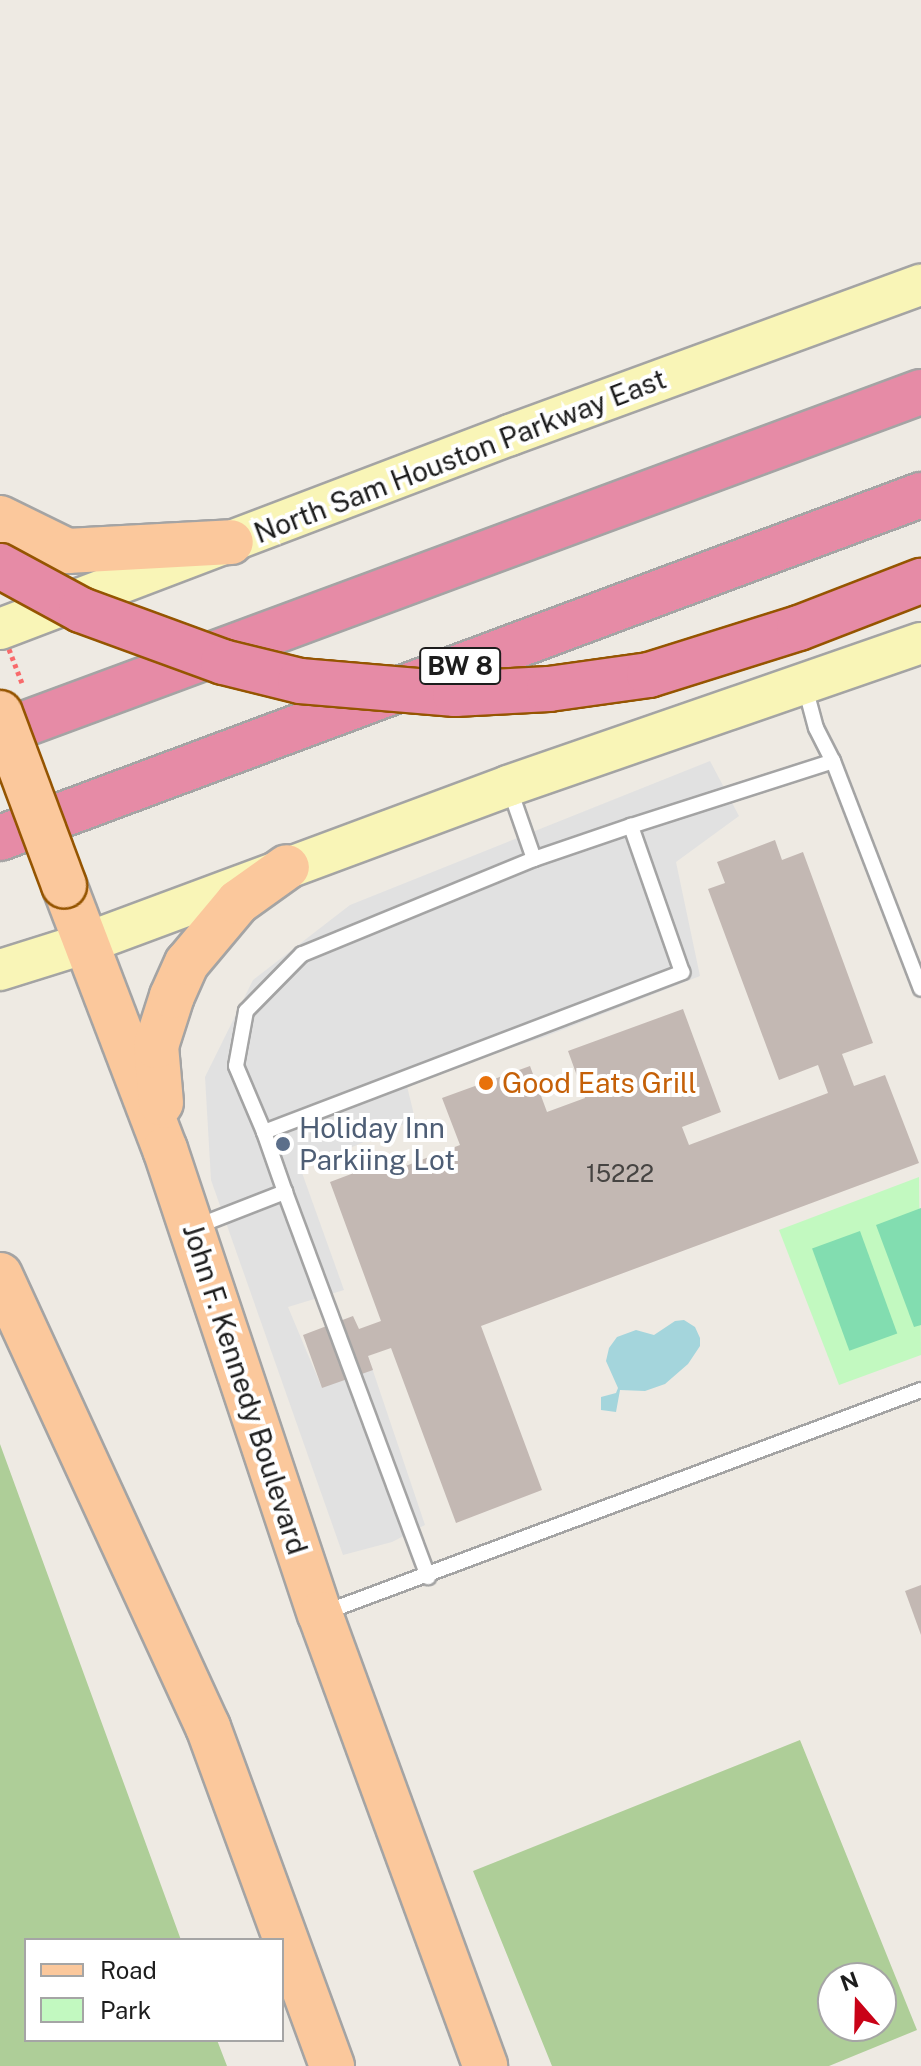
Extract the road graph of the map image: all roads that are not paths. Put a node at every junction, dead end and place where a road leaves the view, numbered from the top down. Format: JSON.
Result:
{"nodes":[{"id":1,"x":921,"y":285,"type":"edge"},
{"id":2,"x":921,"y":392,"type":"edge"},
{"id":3,"x":921,"y":495,"type":"edge"},
{"id":4,"x":0,"y":518,"type":"edge"},
{"id":5,"x":231,"y":542,"type":"junction"},
{"id":6,"x":0,"y":566,"type":"edge"},
{"id":7,"x":921,"y":581,"type":"edge"},
{"id":8,"x":0,"y":629,"type":"edge"},
{"id":9,"x":921,"y":643,"type":"edge"},
{"id":10,"x":805,"y":686,"type":"junction"},
{"id":11,"x":0,"y":713,"type":"edge"},
{"id":12,"x":0,"y":733,"type":"edge"},
{"id":13,"x":833,"y":761,"type":"junction"},
{"id":14,"x":508,"y":786,"type":"junction"},
{"id":15,"x":631,"y":826,"type":"junction"},
{"id":16,"x":0,"y":838,"type":"edge"},
{"id":17,"x":534,"y":859,"type":"junction"},
{"id":18,"x":287,"y":867,"type":"junction"},
{"id":19,"x":86,"y":943,"type":"junction"},
{"id":20,"x":0,"y":970,"type":"edge"},
{"id":21,"x":921,"y":989,"type":"edge"},
{"id":22,"x":264,"y":1132,"type":"junction"},
{"id":23,"x":165,"y":1149,"type":"junction"},
{"id":24,"x":285,"y":1192,"type":"junction"},
{"id":25,"x":191,"y":1228,"type":"junction"},
{"id":26,"x":0,"y":1275,"type":"edge"},
{"id":27,"x":921,"y":1390,"type":"edge"},
{"id":28,"x":428,"y":1577,"type":"junction"},
{"id":29,"x":320,"y":1614,"type":"junction"},
{"id":30,"x":332,"y":2066,"type":"edge"},
{"id":31,"x":485,"y":2066,"type":"edge"}],
"edges":[{"from":1,"to":5,"type":"main road","name":"North Sam Houston Parkway East"},
{"from":2,"to":12,"type":"highway"},
{"from":3,"to":16,"type":"highway","number":"BW 8"},
{"from":4,"to":5,"type":"main road"},
{"from":5,"to":8,"type":"main road","name":"North Sam Houston Parkway East"},
{"from":6,"to":7,"type":"highway","bridge":true},
{"from":9,"to":10,"type":"main road"},
{"from":10,"to":13,"type":"lane"},
{"from":10,"to":14,"type":"main road"},
{"from":11,"to":19,"type":"main road","name":"John F. Kennedy Boulevard","bridge":true},
{"from":13,"to":15,"type":"lane"},
{"from":13,"to":21,"type":"lane"},
{"from":14,"to":17,"type":"lane"},
{"from":14,"to":18,"type":"main road"},
{"from":15,"to":17,"type":"lane"},
{"from":15,"to":22,"type":"lane"},
{"from":17,"to":22,"type":"lane"},
{"from":18,"to":19,"type":"main road"},
{"from":18,"to":23,"type":"main road"},
{"from":19,"to":20,"type":"main road"},
{"from":19,"to":23,"type":"main road","name":"John F. Kennedy Boulevard"},
{"from":22,"to":24,"type":"lane"},
{"from":23,"to":25,"type":"main road","name":"John F. Kennedy Boulevard"},
{"from":24,"to":25,"type":"lane"},
{"from":24,"to":28,"type":"lane"},
{"from":25,"to":29,"type":"main road","name":"John F. Kennedy Boulevard"},
{"from":26,"to":30,"type":"main road"},
{"from":27,"to":28,"type":"lane"},
{"from":28,"to":29,"type":"lane"},
{"from":29,"to":31,"type":"main road","name":"John F. Kennedy Boulevard"}]}
